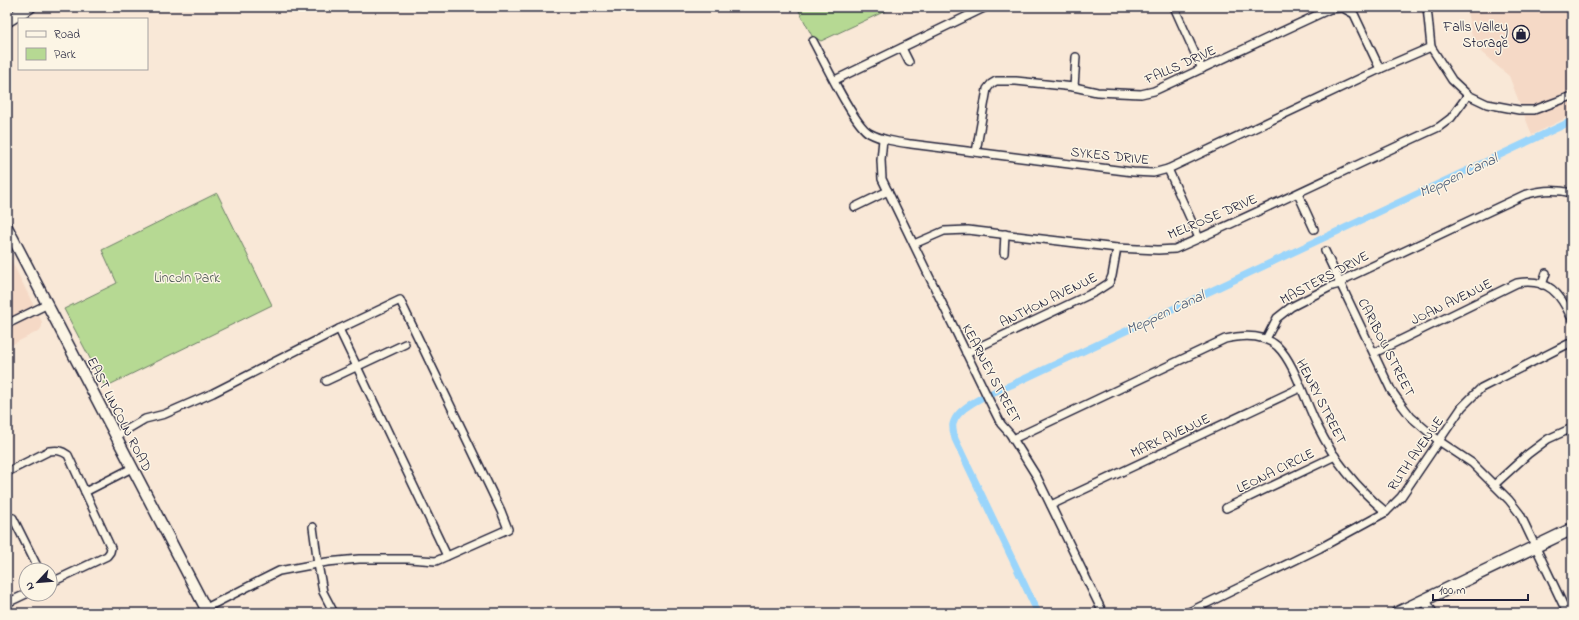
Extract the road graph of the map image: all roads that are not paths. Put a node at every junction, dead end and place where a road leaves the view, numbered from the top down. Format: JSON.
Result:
{"nodes":[{"id":1,"x":986,"y":7,"type":"edge"},
{"id":2,"x":1174,"y":7,"type":"edge"},
{"id":3,"x":1427,"y":7,"type":"edge"},
{"id":4,"x":25,"y":10,"type":"edge"},
{"id":5,"x":7,"y":20,"type":"edge"},
{"id":6,"x":813,"y":41,"type":"dead end"},
{"id":7,"x":1432,"y":47,"type":"junction"},
{"id":8,"x":902,"y":48,"type":"junction"},
{"id":9,"x":1076,"y":57,"type":"dead end"},
{"id":10,"x":909,"y":62,"type":"dead end"},
{"id":11,"x":1202,"y":69,"type":"junction"},
{"id":12,"x":1380,"y":69,"type":"junction"},
{"id":13,"x":835,"y":80,"type":"junction"},
{"id":14,"x":1074,"y":87,"type":"junction"},
{"id":15,"x":1468,"y":95,"type":"junction"},
{"id":16,"x":1572,"y":96,"type":"edge"},
{"id":17,"x":883,"y":139,"type":"junction"},
{"id":18,"x":976,"y":152,"type":"junction"},
{"id":19,"x":1168,"y":170,"type":"junction"},
{"id":20,"x":888,"y":191,"type":"junction"},
{"id":21,"x":1572,"y":193,"type":"edge"},
{"id":22,"x":1298,"y":194,"type":"junction"},
{"id":23,"x":855,"y":207,"type":"dead end"},
{"id":24,"x":7,"y":227,"type":"edge"},
{"id":25,"x":1314,"y":229,"type":"dead end"},
{"id":26,"x":1005,"y":234,"type":"junction"},
{"id":27,"x":1199,"y":238,"type":"junction"},
{"id":28,"x":914,"y":244,"type":"junction"},
{"id":29,"x":1117,"y":248,"type":"junction"},
{"id":30,"x":1325,"y":251,"type":"dead end"},
{"id":31,"x":1004,"y":253,"type":"dead end"},
{"id":32,"x":1546,"y":273,"type":"dead end"},
{"id":33,"x":1340,"y":284,"type":"junction"},
{"id":34,"x":1542,"y":285,"type":"junction"},
{"id":35,"x":48,"y":304,"type":"junction"},
{"id":36,"x":1572,"y":319,"type":"edge"},
{"id":37,"x":7,"y":324,"type":"edge"},
{"id":38,"x":338,"y":329,"type":"junction"},
{"id":39,"x":1266,"y":339,"type":"junction"},
{"id":40,"x":1572,"y":342,"type":"edge"},
{"id":41,"x":405,"y":344,"type":"dead end"},
{"id":42,"x":1374,"y":353,"type":"junction"},
{"id":43,"x":966,"y":354,"type":"junction"},
{"id":44,"x":357,"y":367,"type":"junction"},
{"id":45,"x":326,"y":382,"type":"dead end"},
{"id":46,"x":1300,"y":388,"type":"junction"},
{"id":47,"x":1572,"y":428,"type":"edge"},
{"id":48,"x":116,"y":436,"type":"junction"},
{"id":49,"x":1013,"y":440,"type":"junction"},
{"id":50,"x":1439,"y":441,"type":"junction"},
{"id":51,"x":1335,"y":456,"type":"junction"},
{"id":52,"x":132,"y":468,"type":"junction"},
{"id":53,"x":7,"y":472,"type":"edge"},
{"id":54,"x":1494,"y":485,"type":"junction"},
{"id":55,"x":85,"y":492,"type":"junction"},
{"id":56,"x":1051,"y":506,"type":"junction"},
{"id":57,"x":1226,"y":508,"type":"dead end"},
{"id":58,"x":1386,"y":512,"type":"junction"},
{"id":59,"x":13,"y":518,"type":"dead end"},
{"id":60,"x":313,"y":527,"type":"dead end"},
{"id":61,"x":1572,"y":530,"type":"edge"},
{"id":62,"x":1536,"y":547,"type":"junction"},
{"id":63,"x":447,"y":556,"type":"junction"},
{"id":64,"x":35,"y":562,"type":"edge"},
{"id":65,"x":318,"y":564,"type":"junction"},
{"id":66,"x":58,"y":579,"type":"edge"},
{"id":67,"x":18,"y":598,"type":"edge"},
{"id":68,"x":1425,"y":600,"type":"junction"},
{"id":69,"x":7,"y":603,"type":"edge"},
{"id":70,"x":207,"y":610,"type":"edge"},
{"id":71,"x":334,"y":613,"type":"edge"},
{"id":72,"x":1103,"y":613,"type":"edge"},
{"id":73,"x":1187,"y":613,"type":"edge"},
{"id":74,"x":1398,"y":613,"type":"edge"},
{"id":75,"x":1432,"y":613,"type":"edge"},
{"id":76,"x":1567,"y":613,"type":"edge"}],
"edges":[{"from":1,"to":8,"type":"street"},
{"from":2,"to":11,"type":"street"},
{"from":3,"to":7,"type":"street"},
{"from":4,"to":5,"type":"main road"},
{"from":6,"to":13,"type":"street","name":"SYKES DRIVE"},
{"from":7,"to":12,"type":"street","name":"SYKES DRIVE"},
{"from":7,"to":15,"type":"street"},
{"from":8,"to":10,"type":"street"},
{"from":8,"to":13,"type":"street"},
{"from":9,"to":14,"type":"street"},
{"from":11,"to":12,"type":"street","name":"FALLS DRIVE"},
{"from":11,"to":14,"type":"street","name":"FALLS DRIVE"},
{"from":12,"to":19,"type":"street","name":"SYKES DRIVE"},
{"from":13,"to":17,"type":"street","name":"SYKES DRIVE"},
{"from":14,"to":18,"type":"street","name":"FALLS DRIVE"},
{"from":15,"to":16,"type":"street"},
{"from":15,"to":22,"type":"street","name":"MELROSE DRIVE"},
{"from":17,"to":18,"type":"street","name":"SYKES DRIVE"},
{"from":17,"to":20,"type":"street","name":"KEARNEY STREET"},
{"from":18,"to":19,"type":"street","name":"SYKES DRIVE"},
{"from":19,"to":27,"type":"street"},
{"from":20,"to":23,"type":"street"},
{"from":20,"to":28,"type":"street","name":"KEARNEY STREET"},
{"from":21,"to":33,"type":"street","name":"MASTERS DRIVE"},
{"from":22,"to":25,"type":"street"},
{"from":22,"to":27,"type":"street","name":"MELROSE DRIVE"},
{"from":24,"to":35,"type":"main road","name":"EAST LINCOLN ROAD"},
{"from":26,"to":28,"type":"street","name":"MELROSE DRIVE"},
{"from":26,"to":29,"type":"street","name":"MELROSE DRIVE"},
{"from":26,"to":31,"type":"street"},
{"from":27,"to":29,"type":"street","name":"MELROSE DRIVE"},
{"from":28,"to":43,"type":"street","name":"KEARNEY STREET"},
{"from":29,"to":43,"type":"street","name":"ANTHON AVENUE"},
{"from":30,"to":33,"type":"street","name":"CARIBOU STREET"},
{"from":32,"to":34,"type":"street"},
{"from":33,"to":39,"type":"street","name":"MASTERS DRIVE"},
{"from":33,"to":42,"type":"street","name":"CARIBOU STREET"},
{"from":34,"to":36,"type":"street"},
{"from":34,"to":42,"type":"street","name":"JOAN AVENUE"},
{"from":35,"to":37,"type":"street"},
{"from":35,"to":48,"type":"main road","name":"EAST LINCOLN ROAD"},
{"from":38,"to":44,"type":"street"},
{"from":38,"to":48,"type":"street"},
{"from":38,"to":63,"type":"street"},
{"from":39,"to":46,"type":"street","name":"HENRY STREET"},
{"from":39,"to":49,"type":"street"},
{"from":40,"to":50,"type":"street","name":"RUTH AVENUE"},
{"from":41,"to":44,"type":"street"},
{"from":42,"to":50,"type":"street","name":"CARIBOU STREET"},
{"from":43,"to":49,"type":"street","name":"KEARNEY STREET"},
{"from":44,"to":45,"type":"street"},
{"from":44,"to":63,"type":"street"},
{"from":46,"to":51,"type":"street","name":"HENRY STREET"},
{"from":46,"to":56,"type":"street","name":"MARK AVENUE"},
{"from":47,"to":54,"type":"street"},
{"from":48,"to":52,"type":"main road","name":"EAST LINCOLN ROAD"},
{"from":49,"to":56,"type":"street","name":"KEARNEY STREET"},
{"from":50,"to":54,"type":"street","name":"CARIBOU STREET"},
{"from":50,"to":58,"type":"street","name":"RUTH AVENUE"},
{"from":51,"to":57,"type":"street","name":"LEONA CIRCLE"},
{"from":51,"to":58,"type":"street","name":"HENRY STREET"},
{"from":52,"to":55,"type":"street"},
{"from":52,"to":70,"type":"main road","name":"EAST LINCOLN ROAD"},
{"from":53,"to":55,"type":"street"},
{"from":54,"to":62,"type":"street","name":"CARIBOU STREET"},
{"from":55,"to":66,"type":"street"},
{"from":56,"to":72,"type":"street","name":"KEARNEY STREET"},
{"from":58,"to":73,"type":"street","name":"RUTH AVENUE"},
{"from":59,"to":64,"type":"street"},
{"from":60,"to":65,"type":"street"},
{"from":61,"to":62,"type":"main road"},
{"from":62,"to":68,"type":"main road"},
{"from":62,"to":76,"type":"street","name":"CARIBOU STREET"},
{"from":63,"to":65,"type":"street"},
{"from":65,"to":70,"type":"street"},
{"from":65,"to":71,"type":"street"},
{"from":67,"to":69,"type":"street"},
{"from":68,"to":74,"type":"main road"},
{"from":68,"to":75,"type":"street"}]}
